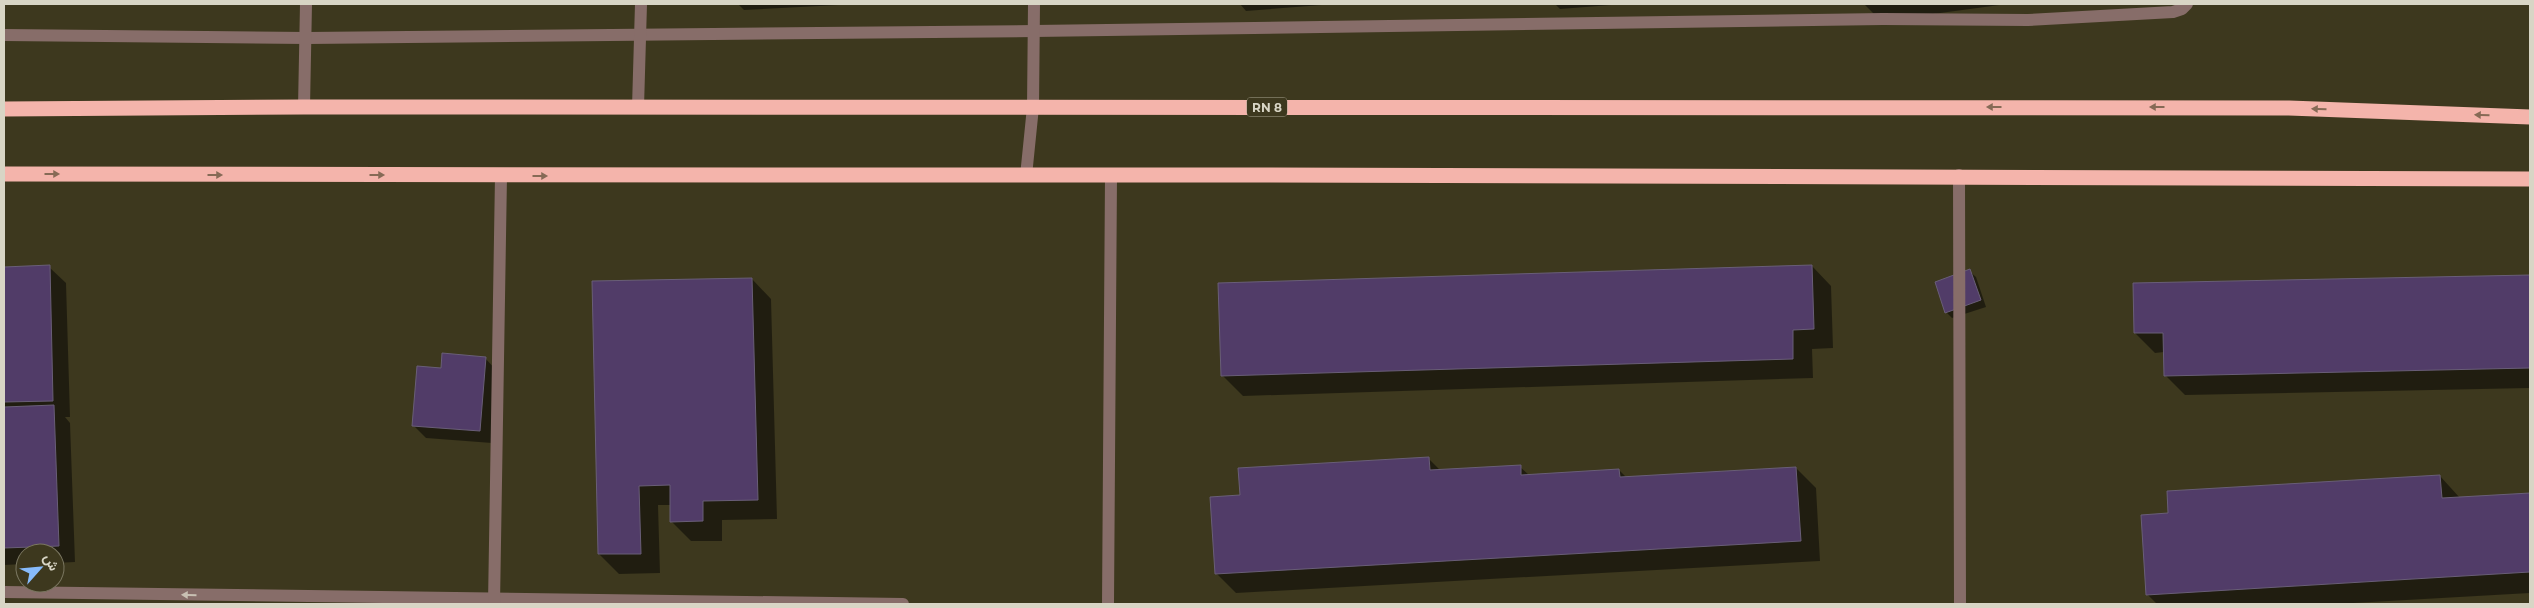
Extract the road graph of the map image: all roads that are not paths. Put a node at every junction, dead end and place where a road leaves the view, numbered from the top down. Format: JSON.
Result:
{"nodes":[{"id":1,"x":306,"y":4,"type":"edge"},
{"id":2,"x":641,"y":4,"type":"edge"},
{"id":3,"x":1034,"y":4,"type":"edge"},
{"id":4,"x":2187,"y":4,"type":"edge"},
{"id":5,"x":1034,"y":31,"type":"junction"},
{"id":6,"x":640,"y":34,"type":"junction"},
{"id":7,"x":4,"y":36,"type":"edge"},
{"id":8,"x":307,"y":38,"type":"junction"},
{"id":9,"x":304,"y":106,"type":"junction"},
{"id":10,"x":638,"y":107,"type":"junction"},
{"id":11,"x":1033,"y":107,"type":"junction"},
{"id":12,"x":4,"y":109,"type":"edge"},
{"id":13,"x":2530,"y":117,"type":"edge"},
{"id":14,"x":4,"y":174,"type":"edge"},
{"id":15,"x":1959,"y":174,"type":"junction"},
{"id":16,"x":501,"y":176,"type":"junction"},
{"id":17,"x":1026,"y":176,"type":"junction"},
{"id":18,"x":1111,"y":176,"type":"junction"},
{"id":19,"x":2530,"y":179,"type":"edge"},
{"id":20,"x":4,"y":592,"type":"edge"},
{"id":21,"x":494,"y":601,"type":"edge"},
{"id":22,"x":903,"y":604,"type":"edge"},
{"id":23,"x":1108,"y":604,"type":"edge"},
{"id":24,"x":1960,"y":604,"type":"edge"}],
"edges":[{"from":1,"to":8,"type":"street"},
{"from":2,"to":6,"type":"street"},
{"from":3,"to":5,"type":"street"},
{"from":4,"to":5,"type":"street"},
{"from":5,"to":6,"type":"street"},
{"from":5,"to":11,"type":"street"},
{"from":6,"to":8,"type":"street"},
{"from":6,"to":10,"type":"street"},
{"from":7,"to":8,"type":"street"},
{"from":8,"to":9,"type":"street"},
{"from":9,"to":10,"type":"highway","number":"RN 8"},
{"from":9,"to":12,"type":"highway","number":"RN 8"},
{"from":10,"to":11,"type":"highway","number":"RN 8"},
{"from":13,"to":11,"type":"highway","number":"RN 8","one_way":true},
{"from":11,"to":17,"type":"street"},
{"from":14,"to":16,"type":"highway","one_way":true},
{"from":15,"to":18,"type":"highway"},
{"from":15,"to":19,"type":"highway"},
{"from":15,"to":24,"type":"street"},
{"from":16,"to":17,"type":"highway","one_way":true},
{"from":16,"to":21,"type":"street"},
{"from":17,"to":18,"type":"highway"},
{"from":18,"to":23,"type":"street"},
{"from":21,"to":20,"type":"street","one_way":true},
{"from":21,"to":22,"type":"street"}]}
